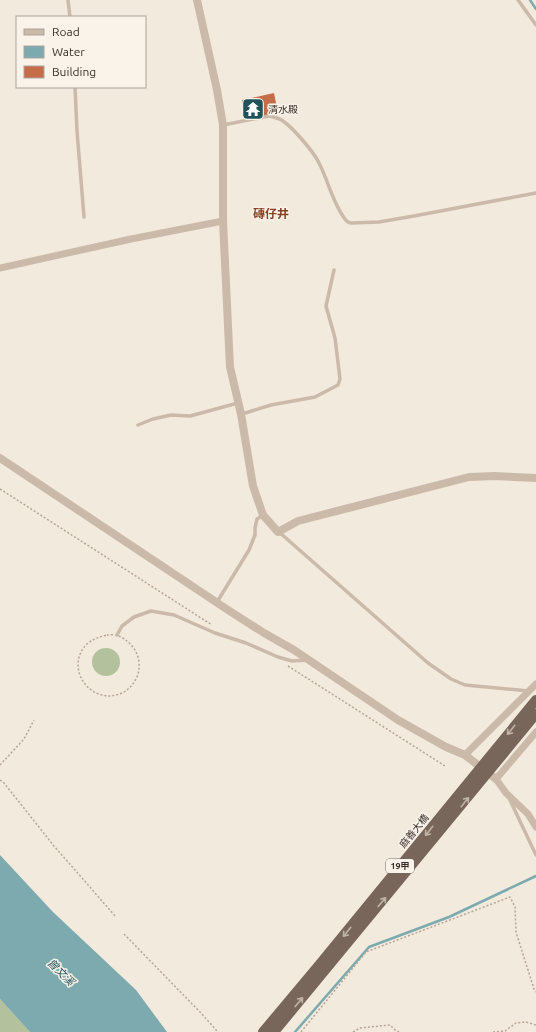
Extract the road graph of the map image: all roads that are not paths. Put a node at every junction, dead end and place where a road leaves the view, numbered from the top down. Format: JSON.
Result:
{"nodes":[{"id":1,"x":68,"y":0,"type":"edge"},
{"id":2,"x":197,"y":0,"type":"edge"},
{"id":3,"x":518,"y":0,"type":"edge"},
{"id":4,"x":70,"y":16,"type":"edge"},
{"id":5,"x":536,"y":26,"type":"edge"},
{"id":6,"x":75,"y":88,"type":"edge"},
{"id":7,"x":223,"y":125,"type":"junction"},
{"id":8,"x":536,"y":193,"type":"edge"},
{"id":9,"x":84,"y":216,"type":"dead end"},
{"id":10,"x":223,"y":221,"type":"junction"},
{"id":11,"x":0,"y":268,"type":"edge"},
{"id":12,"x":334,"y":270,"type":"dead end"},
{"id":13,"x":238,"y":403,"type":"junction"},
{"id":14,"x":240,"y":414,"type":"junction"},
{"id":15,"x":138,"y":425,"type":"dead end"},
{"id":16,"x":0,"y":458,"type":"edge"},
{"id":17,"x":536,"y":478,"type":"edge"},
{"id":18,"x":263,"y":515,"type":"junction"},
{"id":19,"x":278,"y":532,"type":"junction"},
{"id":20,"x":217,"y":602,"type":"junction"},
{"id":21,"x":117,"y":635,"type":"road end"},
{"id":22,"x":309,"y":660,"type":"junction"},
{"id":23,"x":536,"y":684,"type":"edge"},
{"id":24,"x":530,"y":691,"type":"junction"},
{"id":25,"x":536,"y":700,"type":"edge"},
{"id":26,"x":536,"y":714,"type":"edge"},
{"id":27,"x":536,"y":732,"type":"edge"},
{"id":28,"x":465,"y":756,"type":"junction"},
{"id":29,"x":496,"y":779,"type":"junction"},
{"id":30,"x":506,"y":793,"type":"junction"},
{"id":31,"x":536,"y":827,"type":"edge"},
{"id":32,"x":536,"y":855,"type":"edge"},
{"id":33,"x":263,"y":1032,"type":"edge"},
{"id":34,"x":274,"y":1032,"type":"edge"}],
"edges":[{"from":1,"to":4,"type":"lane"},
{"from":2,"to":7,"type":"street"},
{"from":3,"to":5,"type":"lane"},
{"from":6,"to":9,"type":"lane"},
{"from":7,"to":8,"type":"lane"},
{"from":7,"to":10,"type":"street"},
{"from":10,"to":11,"type":"street"},
{"from":10,"to":13,"type":"street"},
{"from":12,"to":14,"type":"lane"},
{"from":13,"to":14,"type":"street"},
{"from":13,"to":15,"type":"lane"},
{"from":14,"to":18,"type":"street"},
{"from":16,"to":20,"type":"street"},
{"from":17,"to":19,"type":"street"},
{"from":18,"to":19,"type":"street"},
{"from":18,"to":20,"type":"lane"},
{"from":19,"to":24,"type":"lane"},
{"from":20,"to":22,"type":"street"},
{"from":21,"to":22,"type":"lane"},
{"from":22,"to":28,"type":"street"},
{"from":23,"to":24,"type":"street"},
{"from":24,"to":28,"type":"street"},
{"from":25,"to":33,"type":"main road","name":"麻善大橋","number":"19甲","one_way":true,"bridge":true},
{"from":34,"to":26,"type":"main road","name":"麻善大橋","number":"19甲","one_way":true,"bridge":true},
{"from":27,"to":29,"type":"street"},
{"from":28,"to":29,"type":"street"},
{"from":29,"to":30,"type":"street"},
{"from":30,"to":31,"type":"street"},
{"from":30,"to":32,"type":"lane"}]}
